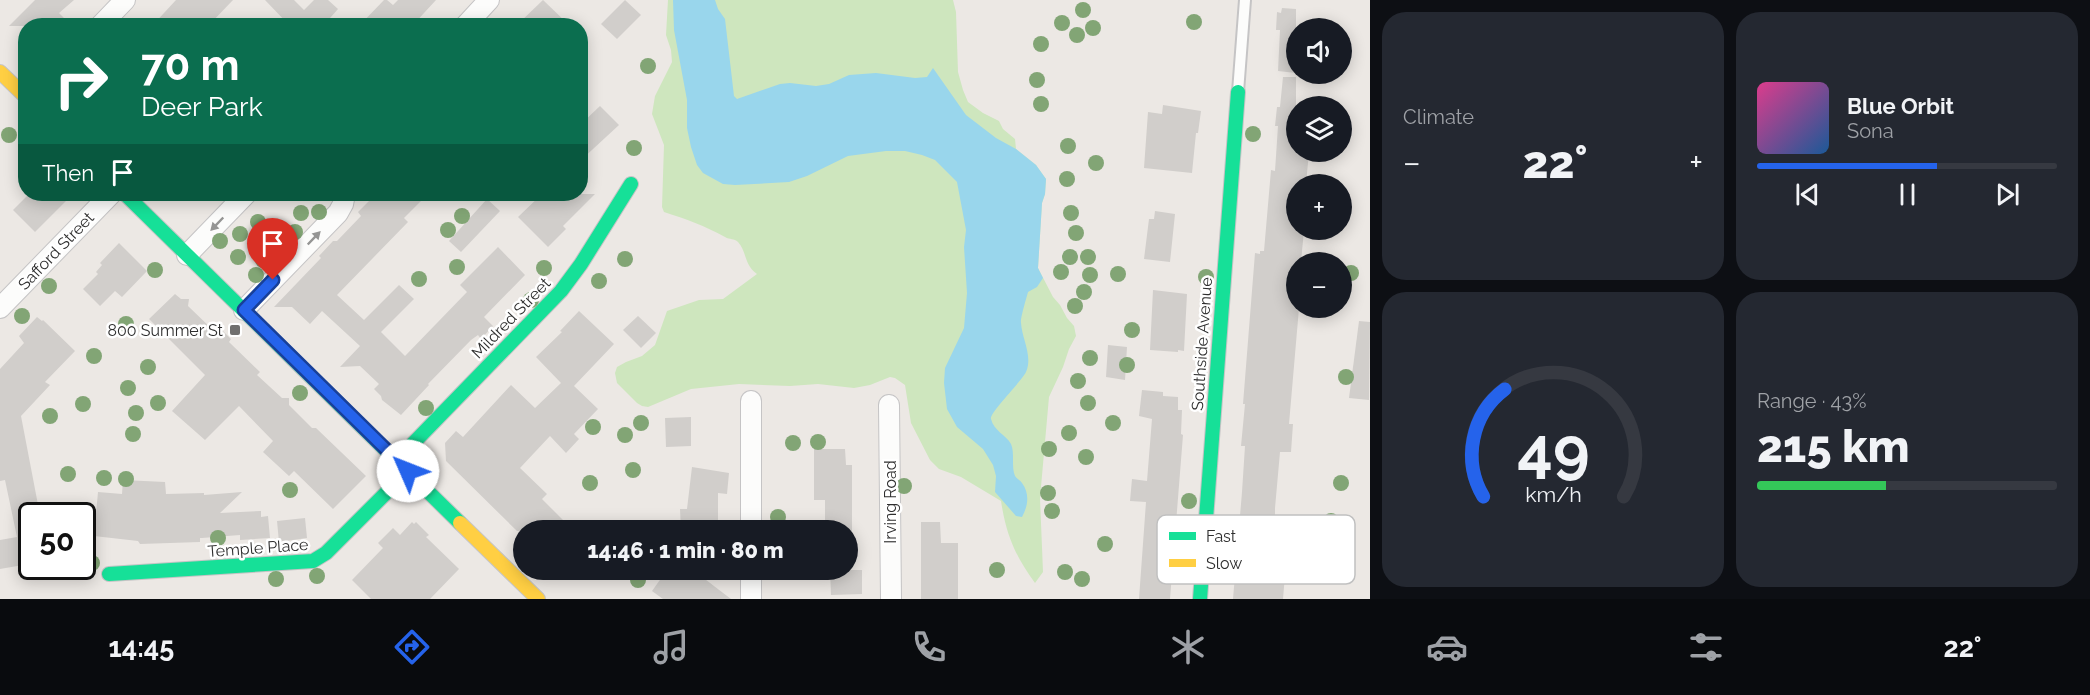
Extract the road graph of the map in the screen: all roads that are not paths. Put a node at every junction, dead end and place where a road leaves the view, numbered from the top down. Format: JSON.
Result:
{"nodes":[{"id":1,"x":125,"y":0,"type":"edge"},
{"id":2,"x":489,"y":0,"type":"edge"},
{"id":3,"x":1245,"y":0,"type":"edge"},
{"id":4,"x":108,"y":18,"type":"edge"},
{"id":5,"x":472,"y":18,"type":"edge"},
{"id":6,"x":0,"y":72,"type":"edge"},
{"id":7,"x":18,"y":89,"type":"edge"},
{"id":8,"x":1238,"y":92,"type":"joint"},
{"id":9,"x":631,"y":184,"type":"dead end"},
{"id":10,"x":104,"y":201,"type":"edge"},
{"id":11,"x":131,"y":201,"type":"edge"},
{"id":12,"x":239,"y":201,"type":"edge"},
{"id":13,"x":344,"y":201,"type":"edge"},
{"id":14,"x":187,"y":255,"type":"junction"},
{"id":15,"x":0,"y":308,"type":"edge"},
{"id":16,"x":244,"y":310,"type":"junction"},
{"id":17,"x":751,"y":401,"type":"dead end"},
{"id":18,"x":890,"y":405,"type":"dead end"},
{"id":19,"x":397,"y":460,"type":"junction"},
{"id":20,"x":408,"y":471,"type":"junction"},
{"id":21,"x":1206,"y":515,"type":"edge"},
{"id":22,"x":751,"y":520,"type":"edge"},
{"id":23,"x":109,"y":574,"type":"dead end"},
{"id":24,"x":751,"y":580,"type":"edge"},
{"id":25,"x":1201,"y":584,"type":"edge"},
{"id":26,"x":538,"y":599,"type":"edge"},
{"id":27,"x":751,"y":599,"type":"edge"},
{"id":28,"x":891,"y":599,"type":"edge"},
{"id":29,"x":1200,"y":599,"type":"edge"}],
"edges":[{"from":1,"to":4,"type":"street"},
{"from":2,"to":5,"type":"street"},
{"from":3,"to":8,"type":"lane"},
{"from":6,"to":7,"type":"street"},
{"from":8,"to":21,"type":"street","name":"Southside Avenue"},
{"from":9,"to":19,"type":"street","name":"Mildred Street"},
{"from":10,"to":15,"type":"street","name":"Safford Street"},
{"from":11,"to":14,"type":"street"},
{"from":12,"to":14,"type":"street","one_way":true},
{"from":16,"to":13,"type":"street","one_way":true},
{"from":14,"to":16,"type":"street"},
{"from":16,"to":19,"type":"street"},
{"from":17,"to":22,"type":"street"},
{"from":18,"to":28,"type":"street","name":"Irving Road"},
{"from":19,"to":20,"type":"street"},
{"from":20,"to":23,"type":"street","name":"Temple Place"},
{"from":20,"to":26,"type":"street"},
{"from":24,"to":27,"type":"street"},
{"from":25,"to":29,"type":"street","name":"Southside Avenue"}]}
